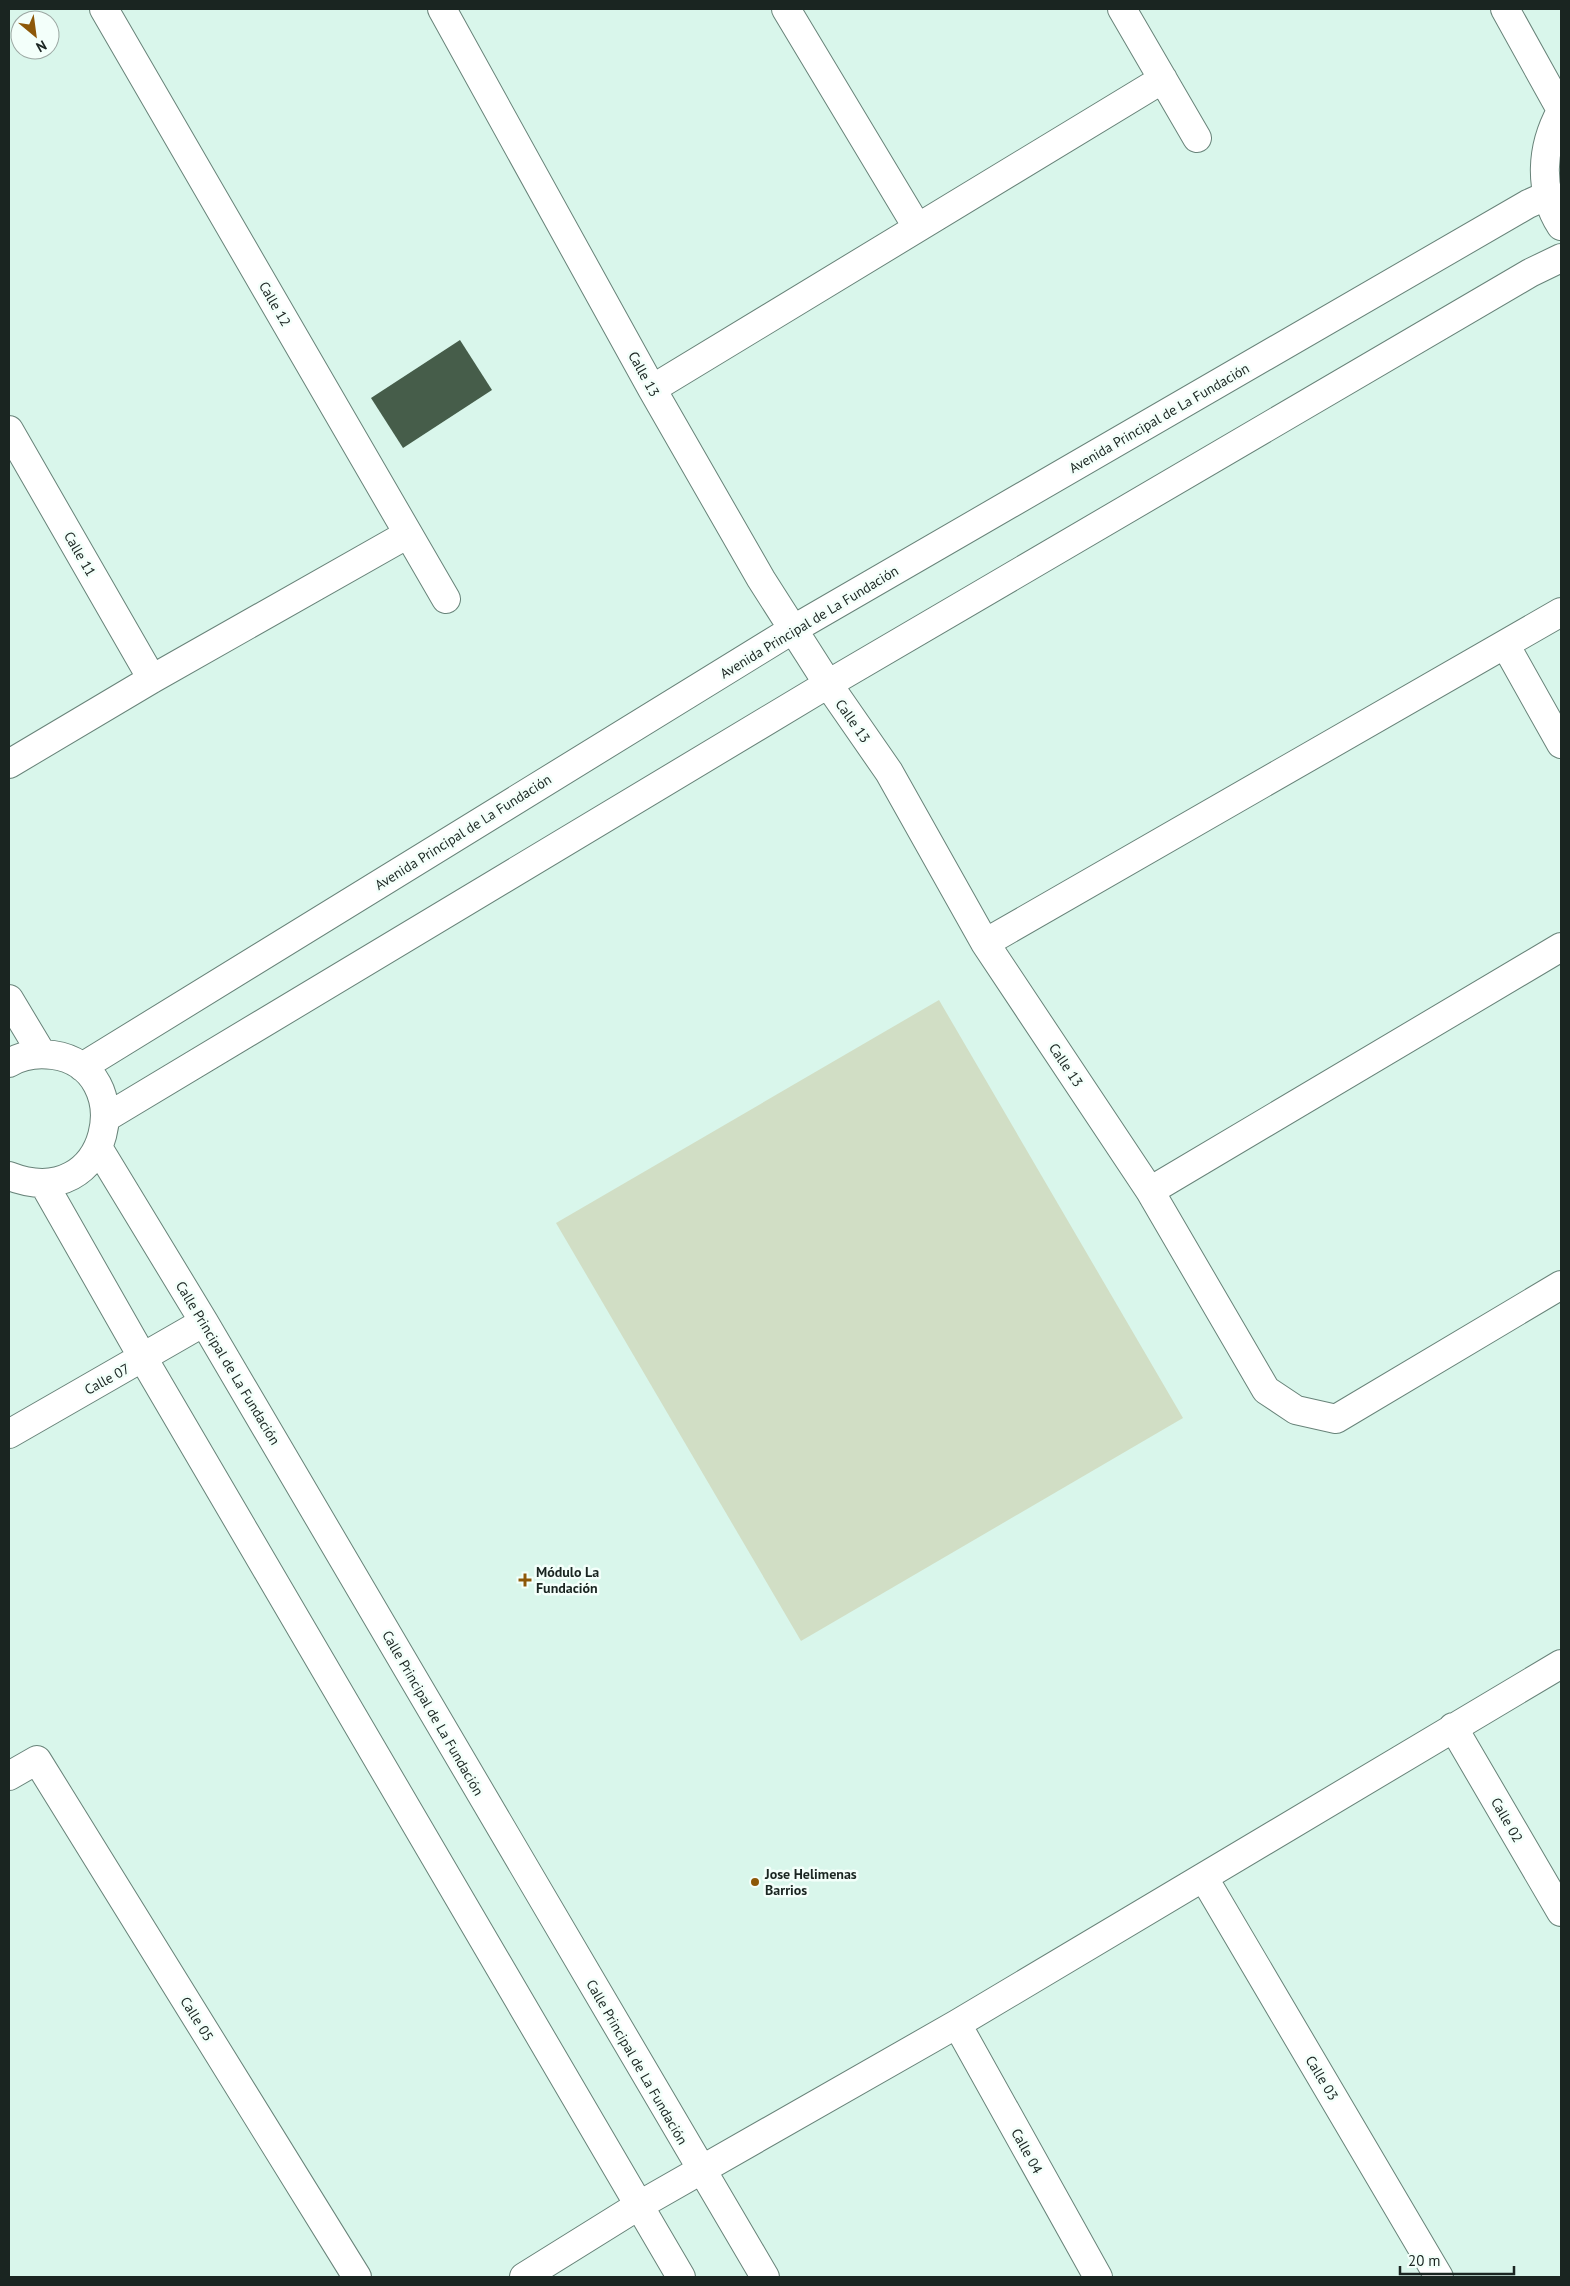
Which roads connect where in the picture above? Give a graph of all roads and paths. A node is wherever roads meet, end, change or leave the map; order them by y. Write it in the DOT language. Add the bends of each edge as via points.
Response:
graph roads {
  1 [pos="104,9"];
  2 [pos="442,9"];
  3 [pos="786,9"];
  4 [pos="1122,9"];
  5 [pos="1505,9"];
  6 [pos="1163,79"];
  7 [pos="1561,110"];
  8 [pos="1197,138"];
  9 [pos="1548,195"];
  10 [pos="1561,226"];
  11 [pos="917,227"];
  12 [pos="1561,258"];
  13 [pos="652,389"];
  14 [pos="9,430"];
  15 [pos="408,534"];
  16 [pos="446,600"];
  17 [pos="1561,612"];
  18 [pos="792,630"];
  19 [pos="1506,646"];
  20 [pos="152,678"];
  21 [pos="828,684"];
  22 [pos="1561,744"];
  23 [pos="9,764"];
  24 [pos="985,943"];
  25 [pos="1561,947"];
  26 [pos="9,999"];
  27 [pos="42,1054"];
  28 [pos="9,1063"];
  29 [pos="82,1067"];
  30 [pos="106,1117"];
  31 [pos="99,1149"];
  32 [pos="9,1176"];
  33 [pos="44,1184"];
  34 [pos="1150,1191"];
  35 [pos="1561,1285"];
  36 [pos="204,1322"];
  37 [pos="143,1358"];
  38 [pos="9,1434"];
  39 [pos="1561,1664"];
  40 [pos="1453,1727"];
  41 [pos="9,1776"];
  42 [pos="1204,1878"];
  43 [pos="1561,1912"];
  44 [pos="956,2024"];
  45 [pos="701,2170"];
  46 [pos="638,2206"];
  47 [pos="357,2277"];
  48 [pos="524,2277"];
  49 [pos="681,2277"];
  50 [pos="766,2277"];
  51 [pos="1098,2277"];
  52 [pos="1439,2277"];
  1 -- 15 [label="street, Calle 12"];
  2 -- 13 [label="street, Calle 13"];
  3 -- 11 [label="street"];
  4 -- 6 [label="street"];
  5 -- 7 [label="street"];
  6 -- 8 [label="street"];
  6 -- 11 [label="street"];
  7 -- 9 [label="street" via="1547,143 1545,177"];
  9 -- 10 [label="street"];
  9 -- 18 [label="street, Avenida Principal de La Fundación"];
  11 -- 13 [label="street"];
  12 -- 21 [label="street"];
  13 -- 18 [label="street, Calle 13"];
  14 -- 20 [label="street, Calle 11"];
  15 -- 16 [label="street, Calle 12"];
  15 -- 20 [label="street"];
  17 -- 19 [label="street"];
  18 -- 21 [label="street, Calle 13"];
  18 -- 29 [label="street, Avenida Principal de La Fundación"];
  19 -- 22 [label="street"];
  19 -- 24 [label="street"];
  20 -- 23 [label="street"];
  21 -- 24 [label="street, Calle 13" via="889,772"];
  21 -- 30 [label="street"];
  24 -- 34 [label="street, Calle 13"];
  25 -- 34 [label="street"];
  26 -- 27 [label="street"];
  27 -- 28 [label="street" via="17,1058"];
  27 -- 29 [label="street" via="61,1056"];
  29 -- 30 [label="street" via="102,1095"];
  30 -- 31 [label="street"];
  31 -- 33 [label="street" via="78,1172 66,1179"];
  31 -- 36 [label="street, Calle Principal de La Fundación"];
  32 -- 33 [label="street"];
  33 -- 37 [label="street"];
  34 -- 35 [label="street, Calle 13" via="1266,1390 1296,1410 1336,1419"];
  36 -- 37 [label="street, Calle 07"];
  36 -- 45 [label="street, Calle Principal de La Fundación"];
  37 -- 38 [label="street, Calle 07"];
  37 -- 46 [label="street"];
  39 -- 40 [label="street"];
  40 -- 42 [label="street"];
  40 -- 43 [label="street, Calle 02"];
  41 -- 47 [label="street, Calle 05" via="37,1760"];
  42 -- 44 [label="street"];
  42 -- 52 [label="street, Calle 03"];
  44 -- 45 [label="street"];
  44 -- 51 [label="street, Calle 04"];
  45 -- 46 [label="street"];
  45 -- 50 [label="street, Calle Principal de La Fundación"];
  46 -- 48 [label="street"];
  46 -- 49 [label="street"];
}
